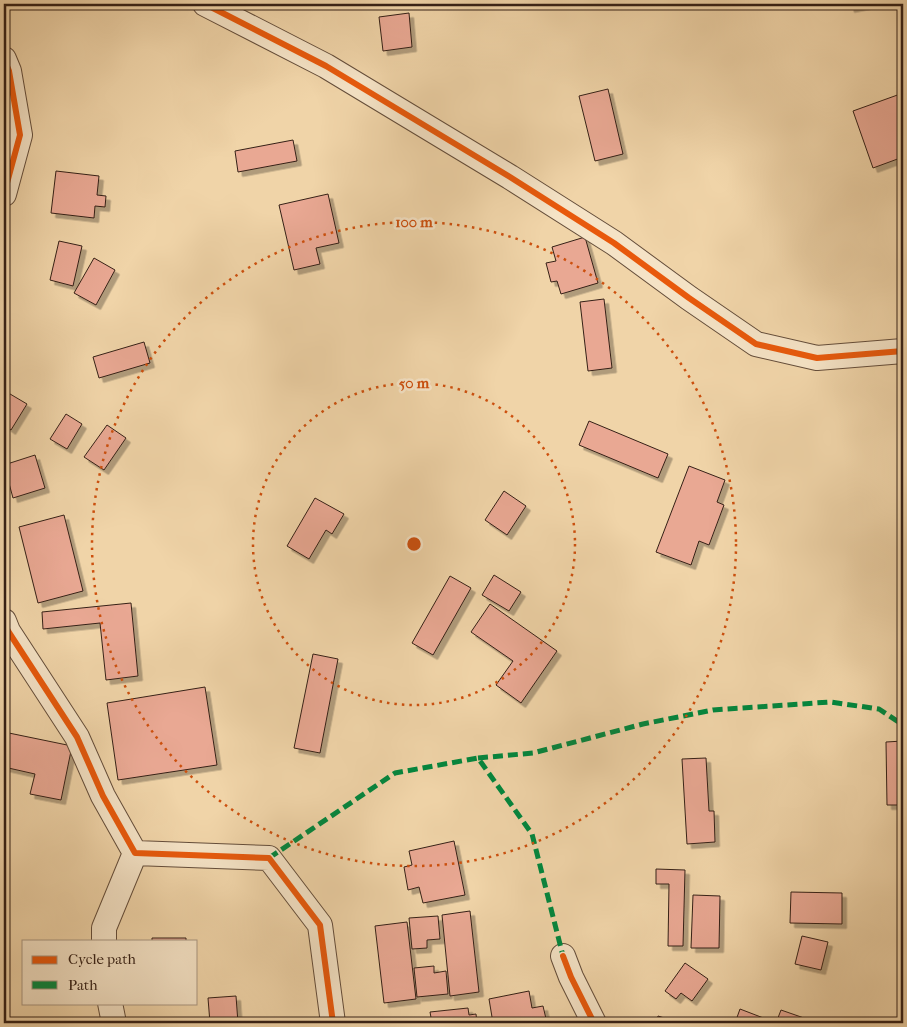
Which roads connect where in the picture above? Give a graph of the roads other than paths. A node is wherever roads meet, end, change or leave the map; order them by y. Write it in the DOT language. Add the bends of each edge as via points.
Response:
graph roads {
  1 [pos="205,4"];
  2 [pos="4,59"];
  3 [pos="4,194"];
  4 [pos="903,351"];
  5 [pos="4,621"];
  6 [pos="135,853"];
  7 [pos="104,940"];
  8 [pos="563,956"];
  9 [pos="110,1004"];
  10 [pos="114,1023"];
  11 [pos="333,1023"];
  12 [pos="594,1023"];
  1 -- 4 [label="street" via="326,66 510,177 614,243 756,344 817,358"];
  2 -- 3 [label="street" via="20,135"];
  5 -- 6 [label="street" via="77,737 103,796"];
  6 -- 7 [label="street" via="104,928"];
  6 -- 11 [label="street" via="269,858 320,925"];
  8 -- 12 [label="street"];
  9 -- 10 [label="street"];
}
